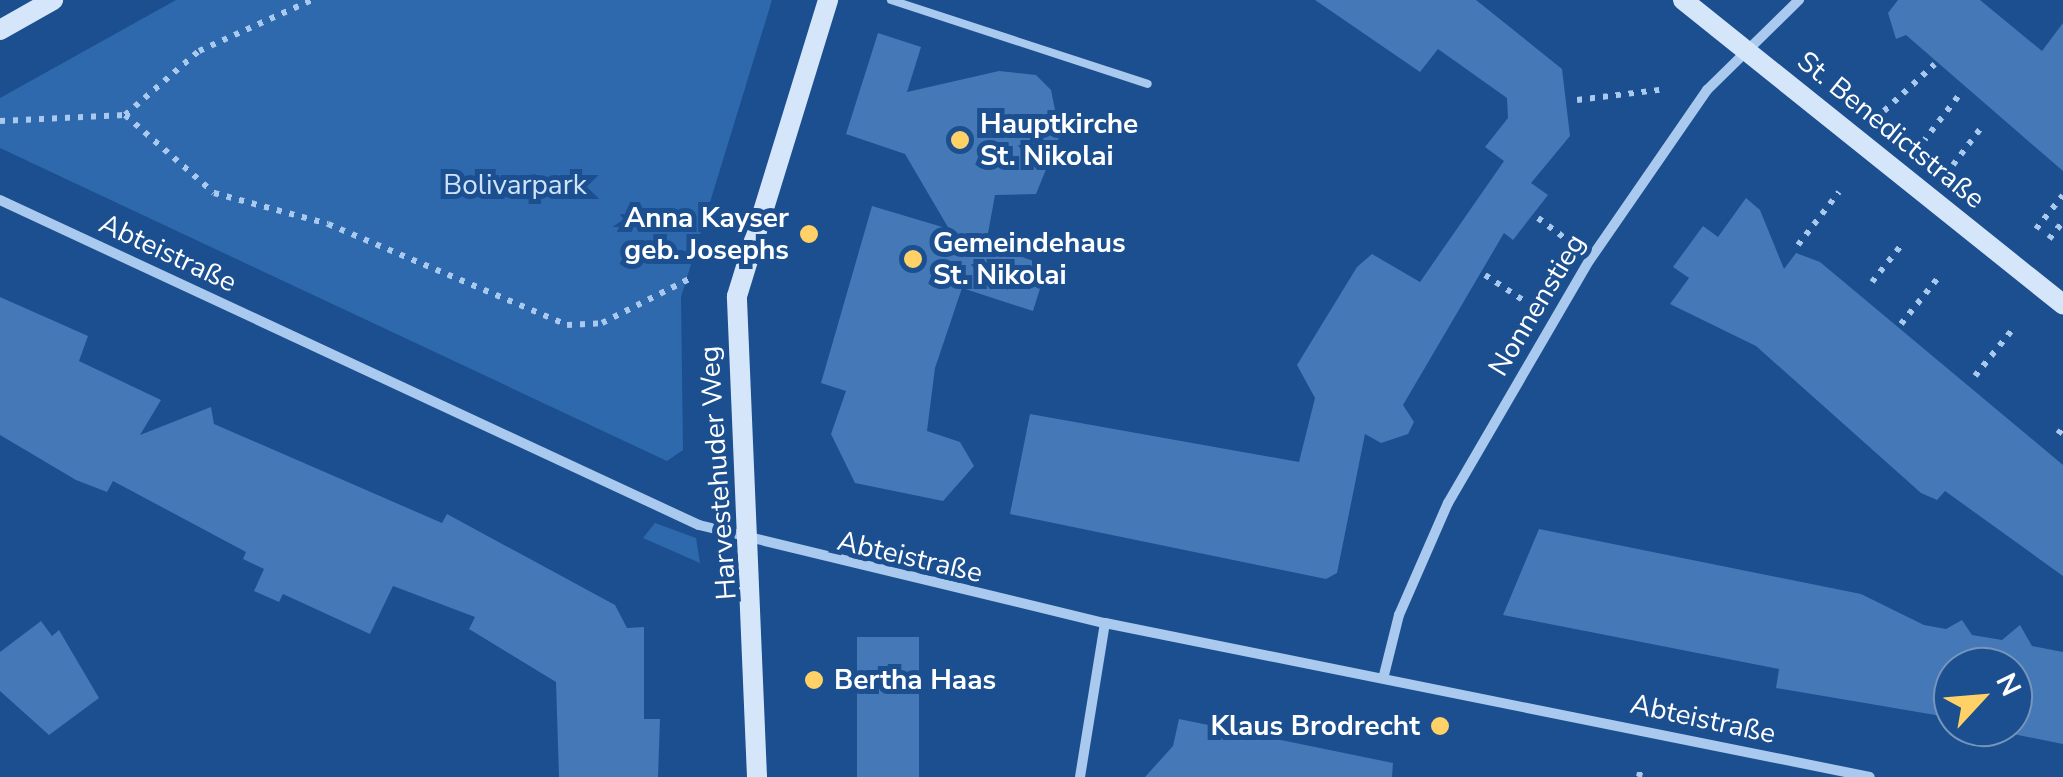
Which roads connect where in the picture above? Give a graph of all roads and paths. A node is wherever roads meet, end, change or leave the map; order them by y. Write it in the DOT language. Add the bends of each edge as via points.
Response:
graph roads {
  1 [pos="52,0"];
  2 [pos="312,0"];
  3 [pos="828,0"];
  4 [pos="891,0"];
  5 [pos="1684,0"];
  6 [pos="1799,0"];
  7 [pos="0,30"];
  8 [pos="1748,51"];
  9 [pos="1934,64"];
  10 [pos="1148,84"];
  11 [pos="1659,90"];
  12 [pos="1960,94"];
  13 [pos="1576,100"];
  14 [pos="1884,111"];
  15 [pos="125,115"];
  16 [pos="0,121"];
  17 [pos="1981,128"];
  18 [pos="1923,142"];
  19 [pos="1953,165"];
  20 [pos="1839,192"];
  21 [pos="2063,195"];
  22 [pos="0,200"];
  23 [pos="1538,218"];
  24 [pos="2063,222"];
  25 [pos="2036,230"];
  26 [pos="2049,240"];
  27 [pos="1568,241"];
  28 [pos="1903,244"];
  29 [pos="1798,245"];
  30 [pos="1941,274"];
  31 [pos="1485,275"];
  32 [pos="693,278"];
  33 [pos="1872,282"];
  34 [pos="1526,302"];
  35 [pos="2063,304"];
  36 [pos="1901,324"];
  37 [pos="2012,330"];
  38 [pos="1974,376"];
  39 [pos="750,540"];
  40 [pos="1105,623"];
  41 [pos="1384,676"];
  42 [pos="757,777"];
  43 [pos="1080,777"];
  44 [pos="1870,777"];
  1 -- 7 [label="street"];
  2 -- 15 [label="path" via="199,51"];
  3 -- 39 [label="street, Harvestehuder Weg" via="737,296 736,410"];
  4 -- 10 [label="lane"];
  5 -- 8 [label="street, St. Benedictstraße"];
  6 -- 8 [label="street, Nonnenstieg"];
  8 -- 35 [label="street, St. Benedictstraße"];
  8 -- 41 [label="street, Nonnenstieg" via="1707,90 1588,261 1488,430 1421,558"];
  9 -- 14 [label="path"];
  11 -- 13 [label="path"];
  12 -- 18 [label="path"];
  15 -- 16 [label="path"];
  15 -- 32 [label="path" via="214,193 328,224 567,325 602,323"];
  17 -- 19 [label="path"];
  20 -- 29 [label="path"];
  21 -- 25 [label="path"];
  22 -- 39 [label="street, Abteistraße" via="653,510"];
  23 -- 27 [label="path"];
  24 -- 26 [label="path"];
  28 -- 33 [label="path"];
  30 -- 36 [label="path"];
  31 -- 34 [label="path"];
  37 -- 38 [label="path"];
  39 -- 40 [label="street, Abteistraße"];
  39 -- 42 [label="street, Harvestehuder Weg"];
  40 -- 41 [label="street, Abteistraße"];
  40 -- 43 [label="street"];
  41 -- 44 [label="street, Abteistraße"];
}
